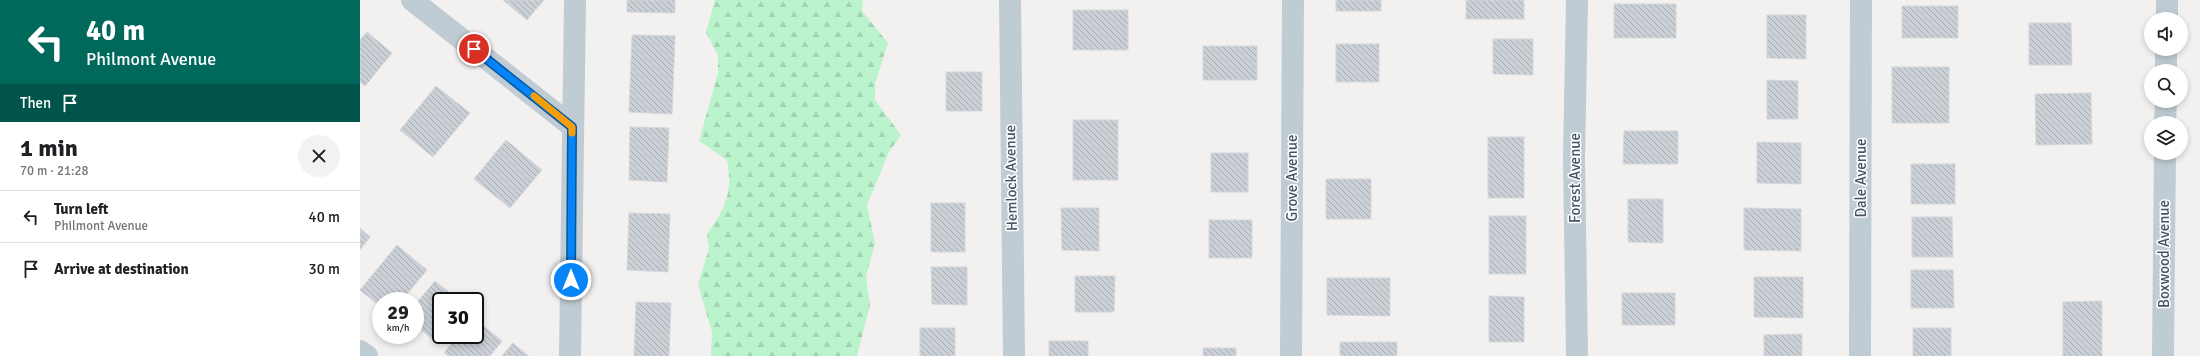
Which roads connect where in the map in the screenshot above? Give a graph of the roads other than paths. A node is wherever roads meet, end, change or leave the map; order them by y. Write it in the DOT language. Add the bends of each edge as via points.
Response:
graph roads {
  1 [pos="412,0"];
  2 [pos="575,0"];
  3 [pos="1010,0"];
  4 [pos="1293,0"];
  5 [pos="1578,0"];
  6 [pos="1861,0"];
  7 [pos="2167,0"];
  8 [pos="2167,12"];
  9 [pos="572,127"];
  10 [pos="2165,160"];
  11 [pos="360,351"];
  12 [pos="367,356"];
  13 [pos="570,356"];
  14 [pos="1014,356"];
  15 [pos="1291,356"];
  16 [pos="1577,356"];
  17 [pos="1860,356"];
  18 [pos="2164,356"];
  1 -- 9 [label="street"];
  2 -- 9 [label="street"];
  3 -- 14 [label="street, Hemlock Avenue"];
  4 -- 15 [label="street, Grove Avenue"];
  5 -- 16 [label="street, Forest Avenue" via="1574,158"];
  6 -- 17 [label="street, Dale Avenue"];
  7 -- 8 [label="street"];
  9 -- 13 [label="street"];
  10 -- 18 [label="street, Boxwood Avenue"];
  11 -- 12 [label="street"];
}
